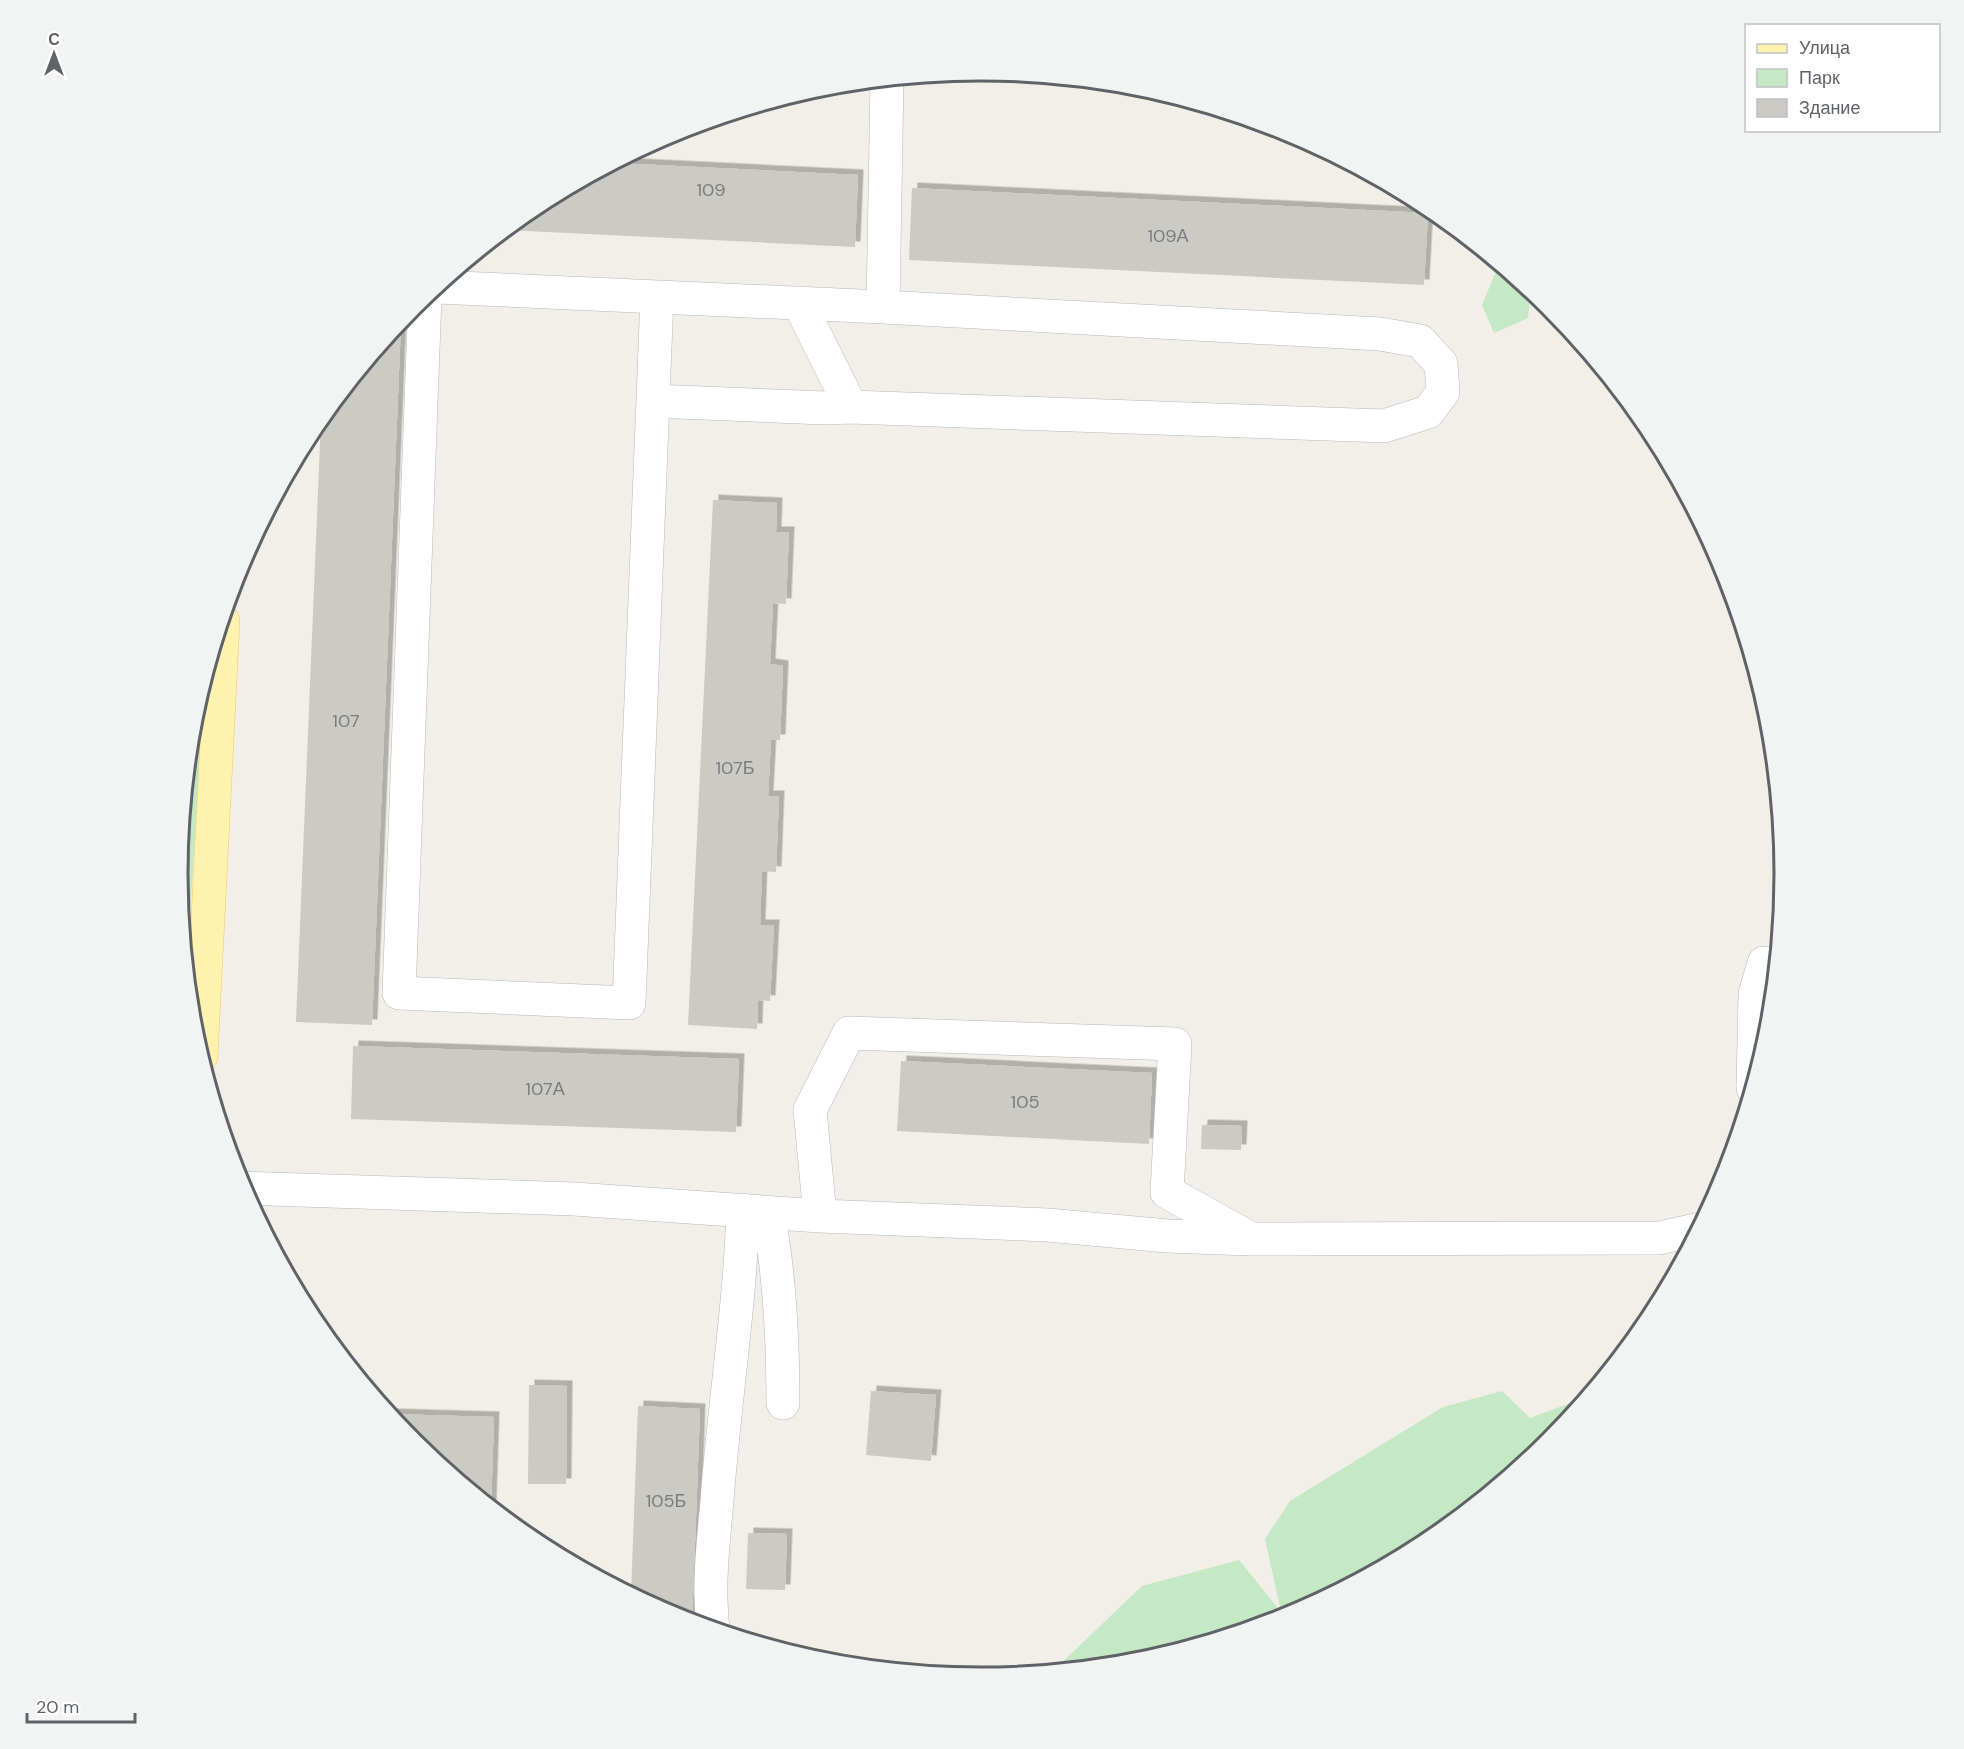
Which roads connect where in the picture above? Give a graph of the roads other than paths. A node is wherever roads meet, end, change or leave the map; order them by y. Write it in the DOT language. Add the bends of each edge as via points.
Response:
graph roads {
  1 [pos="886,87"];
  2 [pos="450,287"];
  3 [pos="657,297"];
  4 [pos="799,303"];
  5 [pos="883,307"];
  6 [pos="424,310"];
  7 [pos="653,400"];
  8 [pos="851,406"];
  9 [pos="221,651"];
  10 [pos="1764,963"];
  11 [pos="203,1022"];
  12 [pos="1754,1053"];
  13 [pos="254,1188"];
  14 [pos="756,1211"];
  15 [pos="820,1216"];
  16 [pos="1687,1237"];
  17 [pos="1250,1239"];
  18 [pos="1672,1247"];
  19 [pos="783,1403"];
  20 [pos="712,1621"];
  1 -- 5 [label="street"];
  2 -- 3 [label="street"];
  3 -- 4 [label="street"];
  3 -- 7 [label="street"];
  4 -- 5 [label="street"];
  4 -- 8 [label="street"];
  5 -- 8 [label="street" via="1380,334 1420,341 1441,364 1443,392 1428,412 1384,426"];
  6 -- 7 [label="street" via="399,993 629,1003"];
  7 -- 8 [label="street"];
  9 -- 11 [label="main road"];
  10 -- 12 [label="street" via="1755,994"];
  13 -- 14 [label="street" via="574,1198"];
  14 -- 15 [label="street"];
  14 -- 19 [label="street" via="777,1261 783,1312"];
  14 -- 20 [label="street" via="741,1280 721,1443 709,1594"];
  15 -- 17 [label="street" via="1048,1225"];
  15 -- 17 [label="street" via="810,1110 849,1033 1175,1044 1167,1192"];
  16 -- 18 [label="street"];
  17 -- 18 [label="street"];
}
